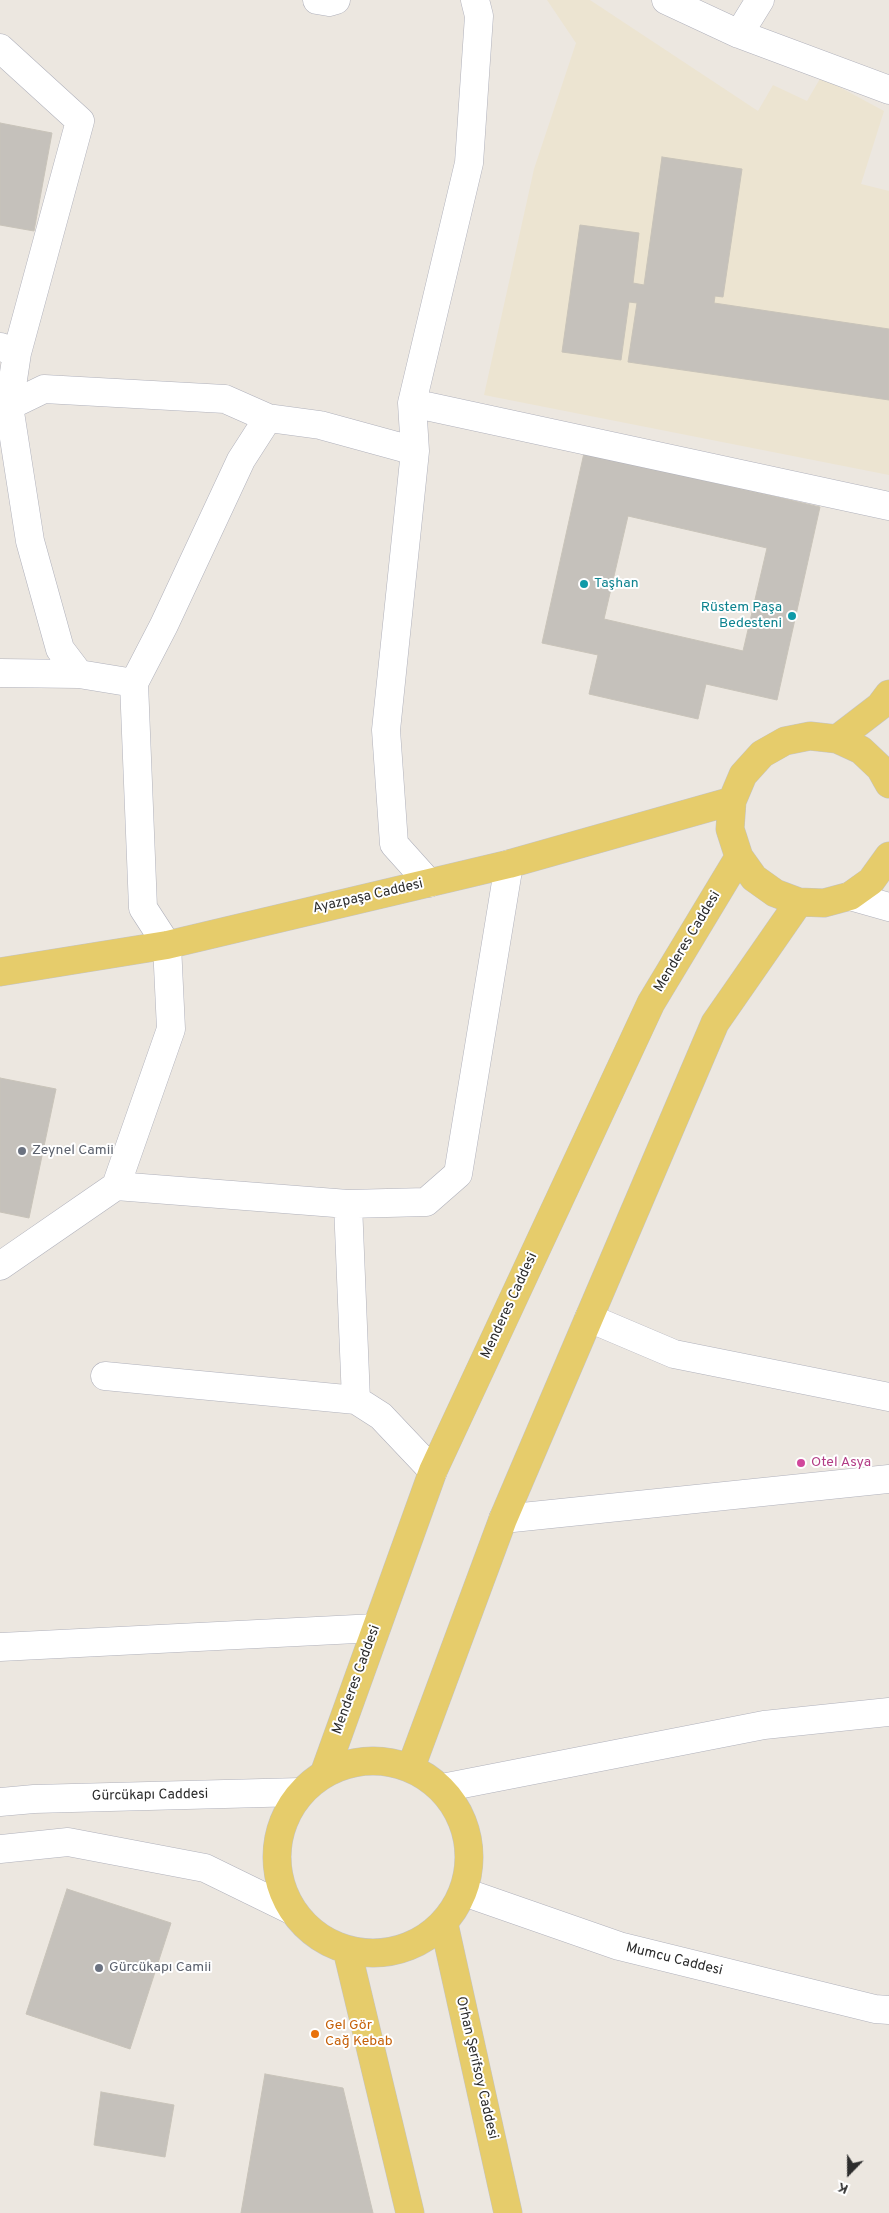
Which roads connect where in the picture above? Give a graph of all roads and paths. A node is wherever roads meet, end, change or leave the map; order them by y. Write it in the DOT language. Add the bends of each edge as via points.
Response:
graph roads {
  1 [pos="317,0"];
  2 [pos="336,0"];
  3 [pos="475,0"];
  4 [pos="666,0"];
  5 [pos="760,0"];
  6 [pos="739,34"];
  7 [pos="0,48"];
  8 [pos="889,90"];
  9 [pos="9,350"];
  10 [pos="412,403"];
  11 [pos="4,407"];
  12 [pos="268,418"];
  13 [pos="414,451"];
  14 [pos="889,506"];
  15 [pos="0,673"];
  16 [pos="79,674"];
  17 [pos="134,683"];
  18 [pos="889,694"];
  19 [pos="836,739"];
  20 [pos="889,784"];
  21 [pos="732,801"];
  22 [pos="889,856"];
  23 [pos="739,857"];
  24 [pos="509,864"];
  25 [pos="429,883"];
  26 [pos="850,896"];
  27 [pos="799,902"];
  28 [pos="889,907"];
  29 [pos="166,945"];
  30 [pos="0,972"];
  31 [pos="116,1186"];
  32 [pos="348,1204"];
  33 [pos="0,1266"];
  34 [pos="589,1318"];
  35 [pos="106,1376"];
  36 [pos="889,1397"];
  37 [pos="356,1400"];
  38 [pos="433,1471"];
  39 [pos="889,1479"];
  40 [pos="503,1519"];
  41 [pos="376,1628"];
  42 [pos="0,1647"];
  43 [pos="889,1712"];
  44 [pos="411,1767"];
  45 [pos="324,1774"];
  46 [pos="442,1788"];
  47 [pos="301,1792"];
  48 [pos="0,1802"];
  49 [pos="0,1849"];
  50 [pos="464,1892"];
  51 [pos="293,1911"];
  52 [pos="444,1924"];
  53 [pos="347,1950"];
  54 [pos="889,2010"];
  55 [pos="410,2213"];
  56 [pos="508,2213"];
  1 -- 2 [label="street"];
  3 -- 10 [label="street" via="479,16 469,163"];
  4 -- 6 [label="street"];
  5 -- 6 [label="street"];
  6 -- 8 [label="street"];
  7 -- 9 [label="street" via="80,121"];
  9 -- 11 [label="street"];
  10 -- 13 [label="street"];
  10 -- 14 [label="street"];
  11 -- 12 [label="street" via="44,390 224,400"];
  11 -- 16 [label="street" via="30,541 60,649"];
  12 -- 13 [label="street" via="320,425"];
  12 -- 17 [label="street" via="241,460"];
  13 -- 25 [label="street" via="386,730 394,844"];
  15 -- 16 [label="street"];
  16 -- 17 [label="street"];
  17 -- 29 [label="street" via="143,908"];
  18 -- 19 [label="main road" via="880,706"];
  19 -- 20 [label="main road" via="861,750 880,768"];
  19 -- 21 [label="main road" via="810,736 785,741 762,754 743,775"];
  21 -- 23 [label="main road" via="730,829"];
  21 -- 24 [label="main road, Ayazpaşa Caddesi"];
  22 -- 26 [label="main road" via="871,881"];
  23 -- 27 [label="main road" via="754,878 775,893"];
  23 -- 38 [label="main road, Menderes Caddesi" via="651,1003"];
  24 -- 25 [label="main road, Ayazpaşa Caddesi"];
  24 -- 32 [label="street" via="458,1174 426,1202"];
  25 -- 29 [label="main road, Ayazpaşa Caddesi"];
  26 -- 27 [label="main road" via="824,903"];
  26 -- 28 [label="street"];
  27 -- 34 [label="main road" via="715,1023"];
  29 -- 30 [label="main road, Ayazpaşa Caddesi"];
  29 -- 31 [label="street" via="171,1029"];
  31 -- 32 [label="street"];
  31 -- 33 [label="street"];
  32 -- 37 [label="street"];
  34 -- 36 [label="street" via="674,1354"];
  34 -- 40 [label="main road"];
  35 -- 37 [label="street"];
  37 -- 38 [label="street" via="381,1416"];
  38 -- 41 [label="main road, Menderes Caddesi"];
  39 -- 40 [label="street"];
  40 -- 44 [label="main road"];
  41 -- 42 [label="street"];
  41 -- 45 [label="main road, Menderes Caddesi"];
  43 -- 46 [label="street" via="764,1725"];
  44 -- 45 [label="main road" via="382,1760 352,1762"];
  44 -- 46 [label="main road"];
  45 -- 47 [label="main road"];
  46 -- 50 [label="main road" via="463,1819 471,1855"];
  47 -- 48 [label="street, Gürcükapı Caddesi"];
  47 -- 51 [label="main road" via="284,1820 277,1850 280,1882"];
  49 -- 51 [label="street" via="68,1842 205,1868"];
  50 -- 52 [label="main road"];
  50 -- 54 [label="street, Mumcu Caddesi" via="619,1946"];
  51 -- 53 [label="main road" via="317,1936"];
  52 -- 53 [label="main road" via="413,1945 381,1953"];
  52 -- 56 [label="main road, Orhan Şerifsoy Caddesi"];
  53 -- 55 [label="main road"];
}
